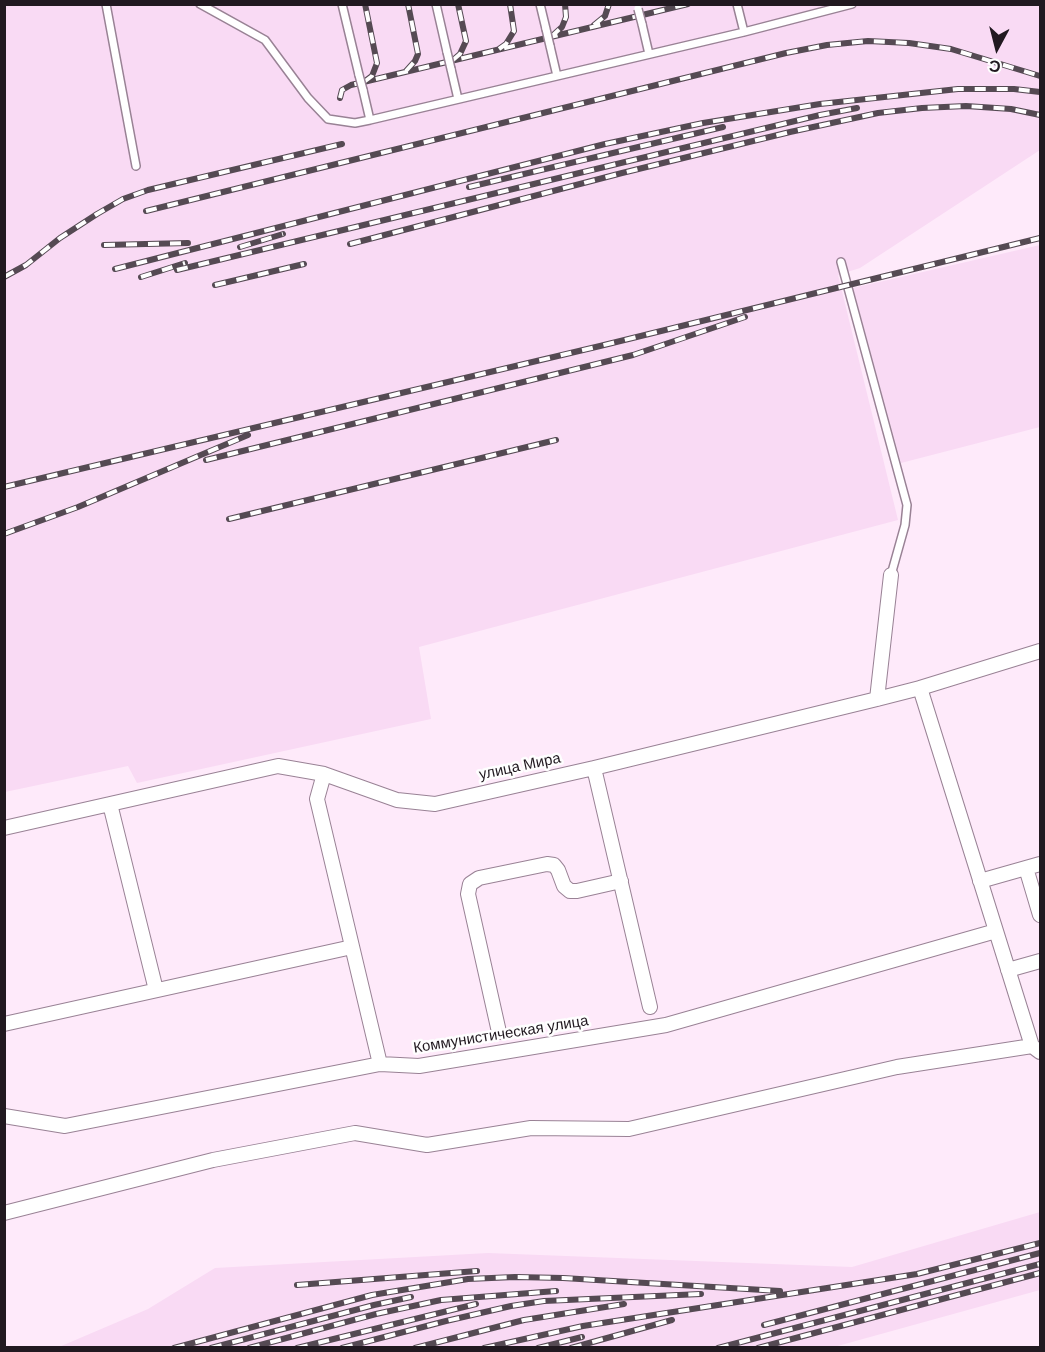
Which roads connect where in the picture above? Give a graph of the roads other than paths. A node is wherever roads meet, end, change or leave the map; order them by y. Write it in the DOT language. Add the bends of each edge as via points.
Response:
graph roads {
  1 [pos="106,4"];
  2 [pos="200,4"];
  3 [pos="342,4"];
  4 [pos="436,4"];
  5 [pos="540,4"];
  6 [pos="737,4"];
  7 [pos="852,4"];
  8 [pos="637,7"];
  9 [pos="744,32"];
  10 [pos="649,54"];
  11 [pos="557,76"];
  12 [pos="458,99"];
  13 [pos="370,120"];
  14 [pos="136,166"];
  15 [pos="841,262"];
  16 [pos="891,575"];
  17 [pos="1041,651"];
  18 [pos="920,688"];
  19 [pos="877,699"];
  20 [pos="594,768"];
  21 [pos="324,774"];
  22 [pos="110,804"];
  23 [pos="4,828"];
  24 [pos="1041,864"];
  25 [pos="1026,868"];
  26 [pos="980,880"];
  27 [pos="621,881"];
  28 [pos="1041,915"];
  29 [pos="996,932"];
  30 [pos="352,947"];
  31 [pos="1041,961"];
  32 [pos="1008,970"];
  33 [pos="156,990"];
  34 [pos="650,1007"];
  35 [pos="4,1024"];
  36 [pos="499,1032"];
  37 [pos="1036,1049"];
  38 [pos="380,1064"];
  39 [pos="4,1116"];
  40 [pos="4,1213"];
  1 -- 14 [label="lane"];
  2 -- 13 [label="lane" via="265,40 328,119 355,123"];
  3 -- 13 [label="lane, bridge"];
  4 -- 12 [label="lane, bridge"];
  5 -- 11 [label="lane, bridge"];
  6 -- 9 [label="lane"];
  7 -- 9 [label="lane"];
  8 -- 10 [label="lane, bridge"];
  9 -- 10 [label="lane"];
  10 -- 11 [label="lane"];
  11 -- 12 [label="lane"];
  12 -- 13 [label="lane"];
  15 -- 16 [label="lane" via="907,505"];
  16 -- 19 [label="street"];
  17 -- 18 [label="street, улица Мира"];
  18 -- 19 [label="street, улица Мира"];
  18 -- 26 [label="street"];
  19 -- 20 [label="street, улица Мира"];
  20 -- 21 [label="street, улица Мира" via="435,804 397,800"];
  20 -- 27 [label="street"];
  21 -- 22 [label="street, улица Мира" via="278,766"];
  21 -- 30 [label="street" via="317,799"];
  22 -- 23 [label="street, улица Мира"];
  22 -- 33 [label="street"];
  24 -- 25 [label="street"];
  25 -- 26 [label="street"];
  25 -- 28 [label="street"];
  26 -- 29 [label="street"];
  27 -- 34 [label="street"];
  27 -- 36 [label="street" via="570,891 554,865 548,864 479,878 470,884 468,894"];
  29 -- 32 [label="street"];
  29 -- 38 [label="street, Коммунистическая улица" via="666,1025 419,1066"];
  30 -- 33 [label="street"];
  30 -- 38 [label="street"];
  31 -- 32 [label="street"];
  32 -- 37 [label="street"];
  33 -- 35 [label="street"];
  37 -- 40 [label="street" via="897,1067 629,1129 531,1128 427,1145 356,1133 213,1160"];
  38 -- 39 [label="street, Коммунистическая улица" via="65,1126"];
}
